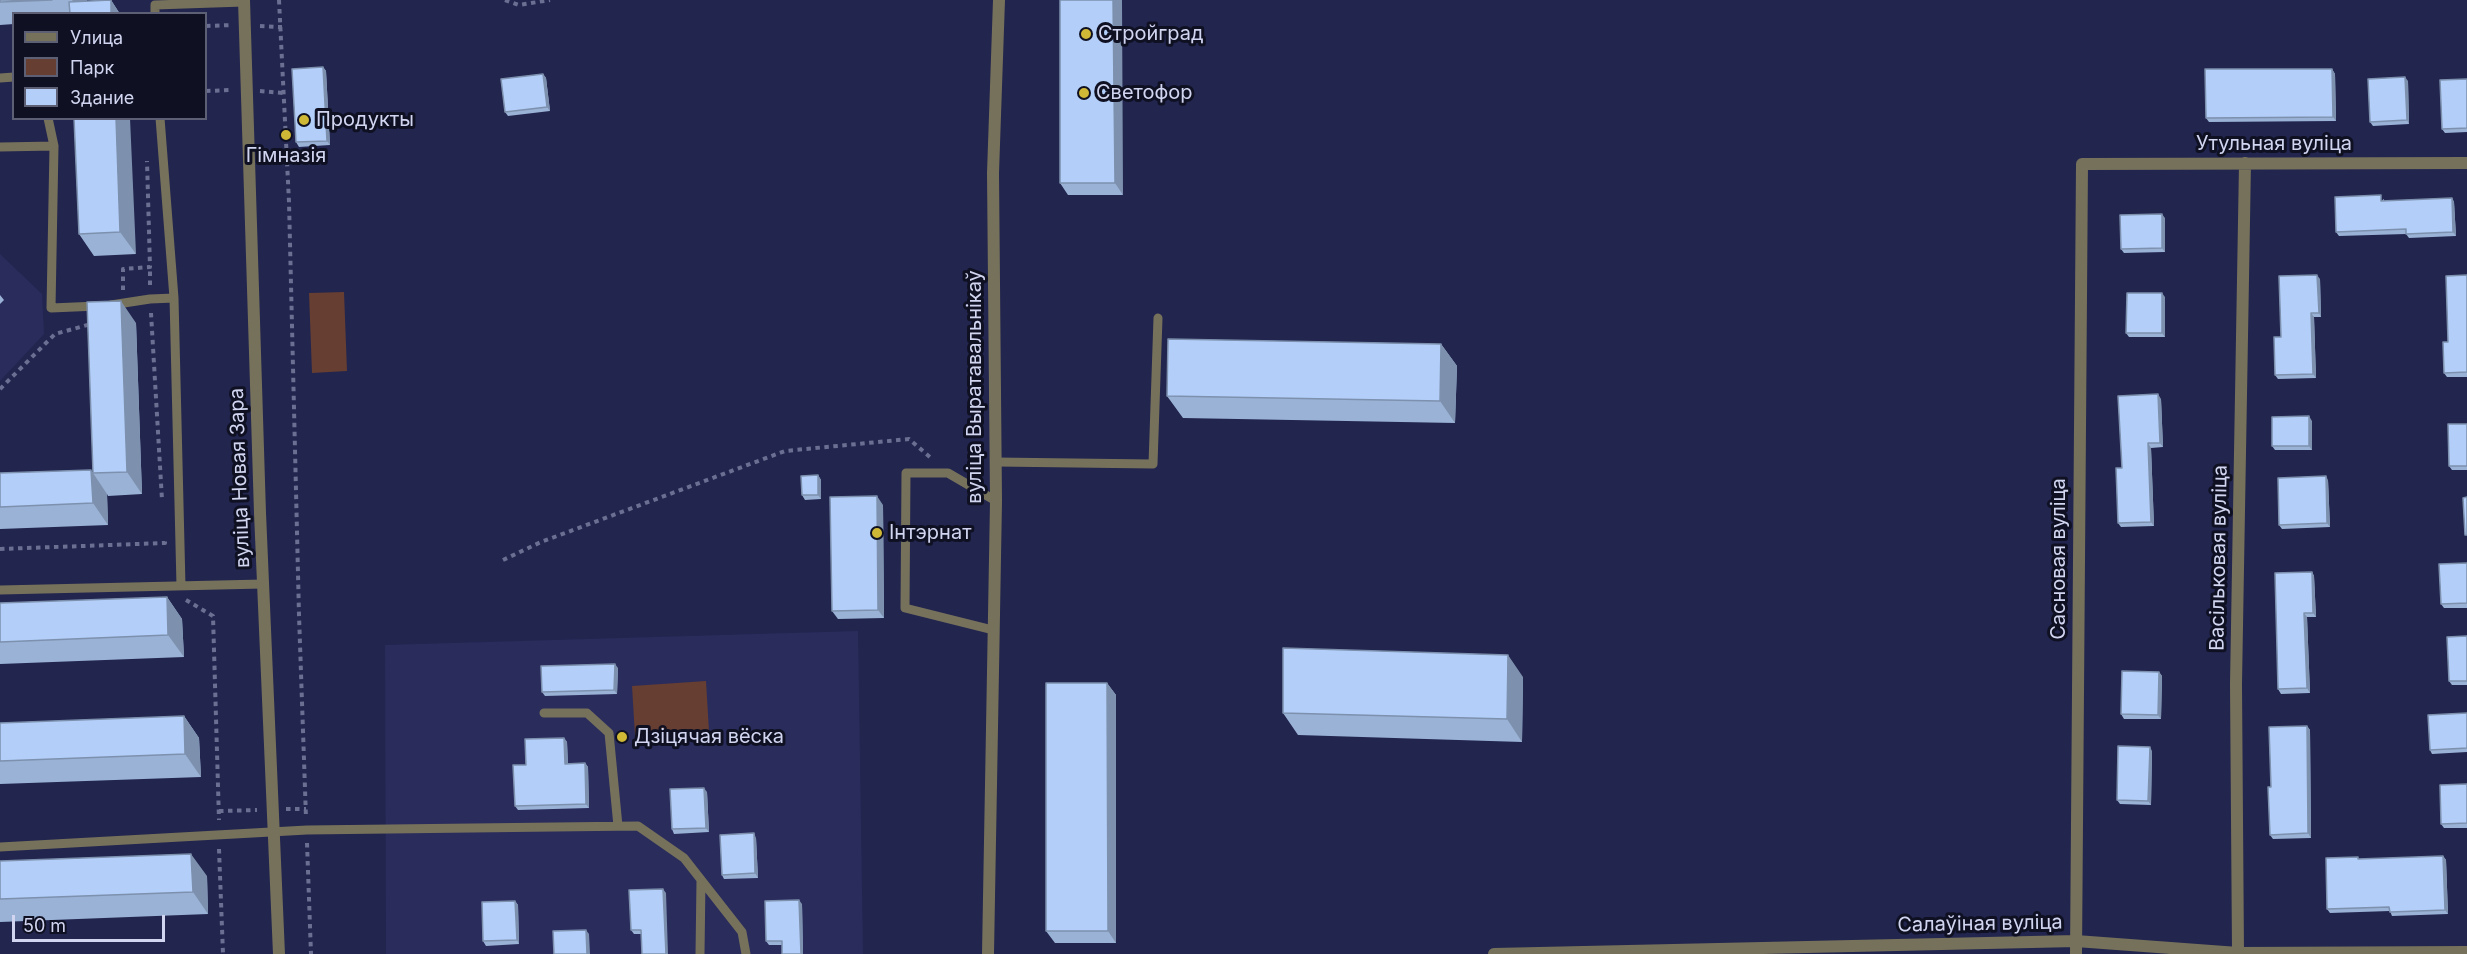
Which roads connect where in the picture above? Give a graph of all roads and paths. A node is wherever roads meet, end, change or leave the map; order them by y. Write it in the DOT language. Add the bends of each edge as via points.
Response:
graph roads {
  1 [pos="279,0"];
  2 [pos="505,0"];
  3 [pos="550,0"];
  4 [pos="999,0"];
  5 [pos="244,1"];
  6 [pos="155,6"];
  7 [pos="48,120"];
  8 [pos="160,120"];
  9 [pos="54,146"];
  10 [pos="0,147"];
  11 [pos="147,153"];
  12 [pos="2246,163"];
  13 [pos="2467,163"];
  14 [pos="2082,164"];
  15 [pos="150,267"];
  16 [pos="174,298"];
  17 [pos="150,299"];
  18 [pos="123,305"];
  19 [pos="1158,318"];
  20 [pos="100,322"];
  21 [pos="0,389"];
  22 [pos="996,462"];
  23 [pos="948,473"];
  24 [pos="996,501"];
  25 [pos="163,508"];
  26 [pos="164,531"];
  27 [pos="165,543"];
  28 [pos="0,549"];
  29 [pos="165,554"];
  30 [pos="503,560"];
  31 [pos="263,584"];
  32 [pos="181,586"];
  33 [pos="164,587"];
  34 [pos="0,590"];
  35 [pos="993,630"];
  36 [pos="544,713"];
  37 [pos="618,826"];
  38 [pos="306,830"];
  39 [pos="273,832"];
  40 [pos="219,834"];
  41 [pos="0,847"];
  42 [pos="701,880"];
  43 [pos="2076,948"];
  44 [pos="2467,952"];
  45 [pos="2238,953"];
  46 [pos="223,954"];
  47 [pos="279,954"];
  48 [pos="311,954"];
  49 [pos="700,954"];
  50 [pos="746,954"];
  51 [pos="988,954"];
  52 [pos="1494,954"];
  1 -- 38 [label="path" via="289,202"];
  2 -- 3 [label="path" via="519,5"];
  4 -- 22 [label="street, вуліца Выратавальнікаў" via="993,173"];
  5 -- 6 [label="lane"];
  5 -- 31 [label="street, вуліца Новая Зара"];
  7 -- 9 [label="lane"];
  8 -- 16 [label="lane"];
  9 -- 10 [label="lane"];
  9 -- 18 [label="lane" via="51,308"];
  11 -- 15 [label="path"];
  12 -- 13 [label="street, Утульная вуліца"];
  12 -- 14 [label="street, Утульная вуліца"];
  12 -- 45 [label="street, Васільковая вуліца" via="2236,684"];
  14 -- 43 [label="street, Сасновая вуліца"];
  15 -- 17 [label="path"];
  15 -- 18 [label="path" via="123,268"];
  16 -- 17 [label="lane"];
  16 -- 32 [label="lane"];
  17 -- 18 [label="lane"];
  17 -- 25 [label="path"];
  19 -- 22 [label="lane" via="1153,464"];
  20 -- 21 [label="path" via="55,334"];
  22 -- 24 [label="street, вуліца Выратавальнікаў"];
  23 -- 24 [label="lane"];
  23 -- 30 [label="path" via="909,440 784,451 541,542"];
  23 -- 35 [label="lane" via="906,474 904,608"];
  24 -- 35 [label="street, вуліца Выратавальнікаў"];
  26 -- 27 [label="path"];
  27 -- 28 [label="path"];
  27 -- 29 [label="path"];
  31 -- 32 [label="lane"];
  31 -- 39 [label="street, вуліца Новая Зара"];
  32 -- 33 [label="lane"];
  33 -- 34 [label="lane"];
  33 -- 40 [label="path" via="213,616"];
  35 -- 51 [label="street, вуліца Выратавальнікаў"];
  36 -- 37 [label="lane" via="587,713 609,733"];
  37 -- 38 [label="lane"];
  37 -- 42 [label="lane" via="638,826 684,858"];
  38 -- 39 [label="lane"];
  38 -- 48 [label="path"];
  39 -- 40 [label="lane"];
  39 -- 47 [label="street, вуліца Новая Зара"];
  40 -- 41 [label="lane"];
  40 -- 46 [label="path"];
  42 -- 49 [label="lane"];
  42 -- 50 [label="lane" via="742,932"];
  43 -- 45 [label="street, Салаўіная вуліца"];
  43 -- 52 [label="street, Салаўіная вуліца"];
  44 -- 45 [label="street, Салаўіная вуліца"];
}
